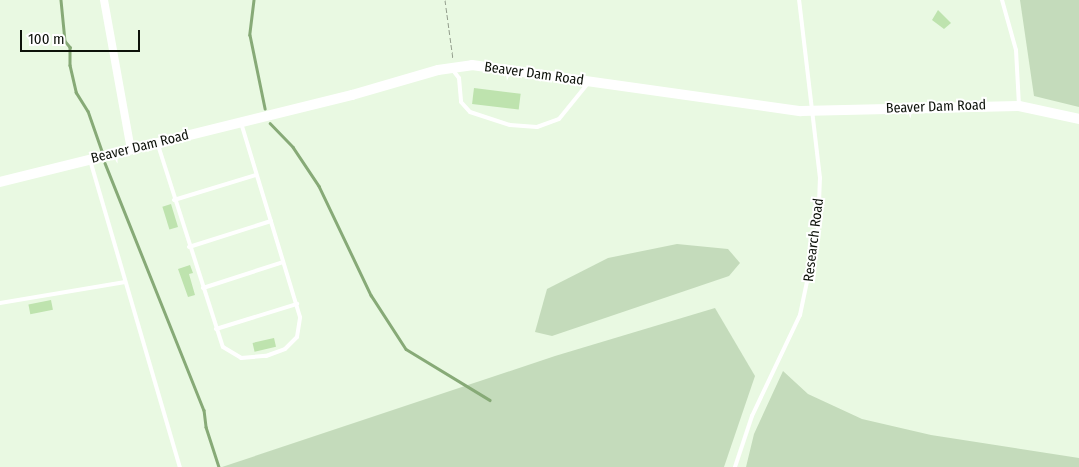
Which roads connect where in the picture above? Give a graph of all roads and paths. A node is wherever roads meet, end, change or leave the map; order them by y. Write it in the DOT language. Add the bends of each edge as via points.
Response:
graph roads {
  1 [pos="104,0"];
  2 [pos="445,0"];
  3 [pos="799,0"];
  4 [pos="1002,0"];
  5 [pos="452,67"];
  6 [pos="589,82"];
  7 [pos="1019,106"];
  8 [pos="813,111"];
  9 [pos="1079,119"];
  10 [pos="240,121"];
  11 [pos="157,143"];
  12 [pos="131,150"];
  13 [pos="90,160"];
  14 [pos="256,175"];
  15 [pos="0,182"];
  16 [pos="174,200"];
  17 [pos="271,221"];
  18 [pos="189,247"];
  19 [pos="284,262"];
  20 [pos="125,282"];
  21 [pos="203,288"];
  22 [pos="0,303"];
  23 [pos="297,304"];
  24 [pos="216,329"];
  25 [pos="180,467"];
  26 [pos="736,467"];
  1 -- 12 [label="street"];
  2 -- 5 [label="path"];
  3 -- 8 [label="lane, Research Road"];
  4 -- 7 [label="lane" via="1016,50"];
  5 -- 6 [label="street, Beaver Dam Road" via="492,67"];
  5 -- 6 [label="lane" via="458,78 461,102 470,112 510,126 537,127 559,119"];
  5 -- 10 [label="street, Beaver Dam Road"];
  6 -- 8 [label="street, Beaver Dam Road"];
  7 -- 8 [label="street, Beaver Dam Road"];
  7 -- 9 [label="street, Beaver Dam Road"];
  8 -- 26 [label="lane, Research Road" via="820,205 809,284 795,329 752,416"];
  10 -- 11 [label="street, Beaver Dam Road"];
  10 -- 14 [label="lane"];
  11 -- 12 [label="street, Beaver Dam Road"];
  11 -- 16 [label="lane"];
  12 -- 13 [label="street, Beaver Dam Road"];
  13 -- 15 [label="street, Beaver Dam Road"];
  13 -- 20 [label="lane"];
  14 -- 16 [label="lane"];
  14 -- 17 [label="lane"];
  16 -- 18 [label="lane"];
  17 -- 18 [label="lane"];
  17 -- 19 [label="lane"];
  18 -- 21 [label="lane"];
  19 -- 21 [label="lane"];
  19 -- 23 [label="lane"];
  20 -- 22 [label="lane"];
  20 -- 25 [label="lane"];
  21 -- 24 [label="lane"];
  23 -- 24 [label="lane"];
  23 -- 24 [label="lane" via="300,326 297,337 285,348 266,356 250,359 230,354 223,347"];
}
